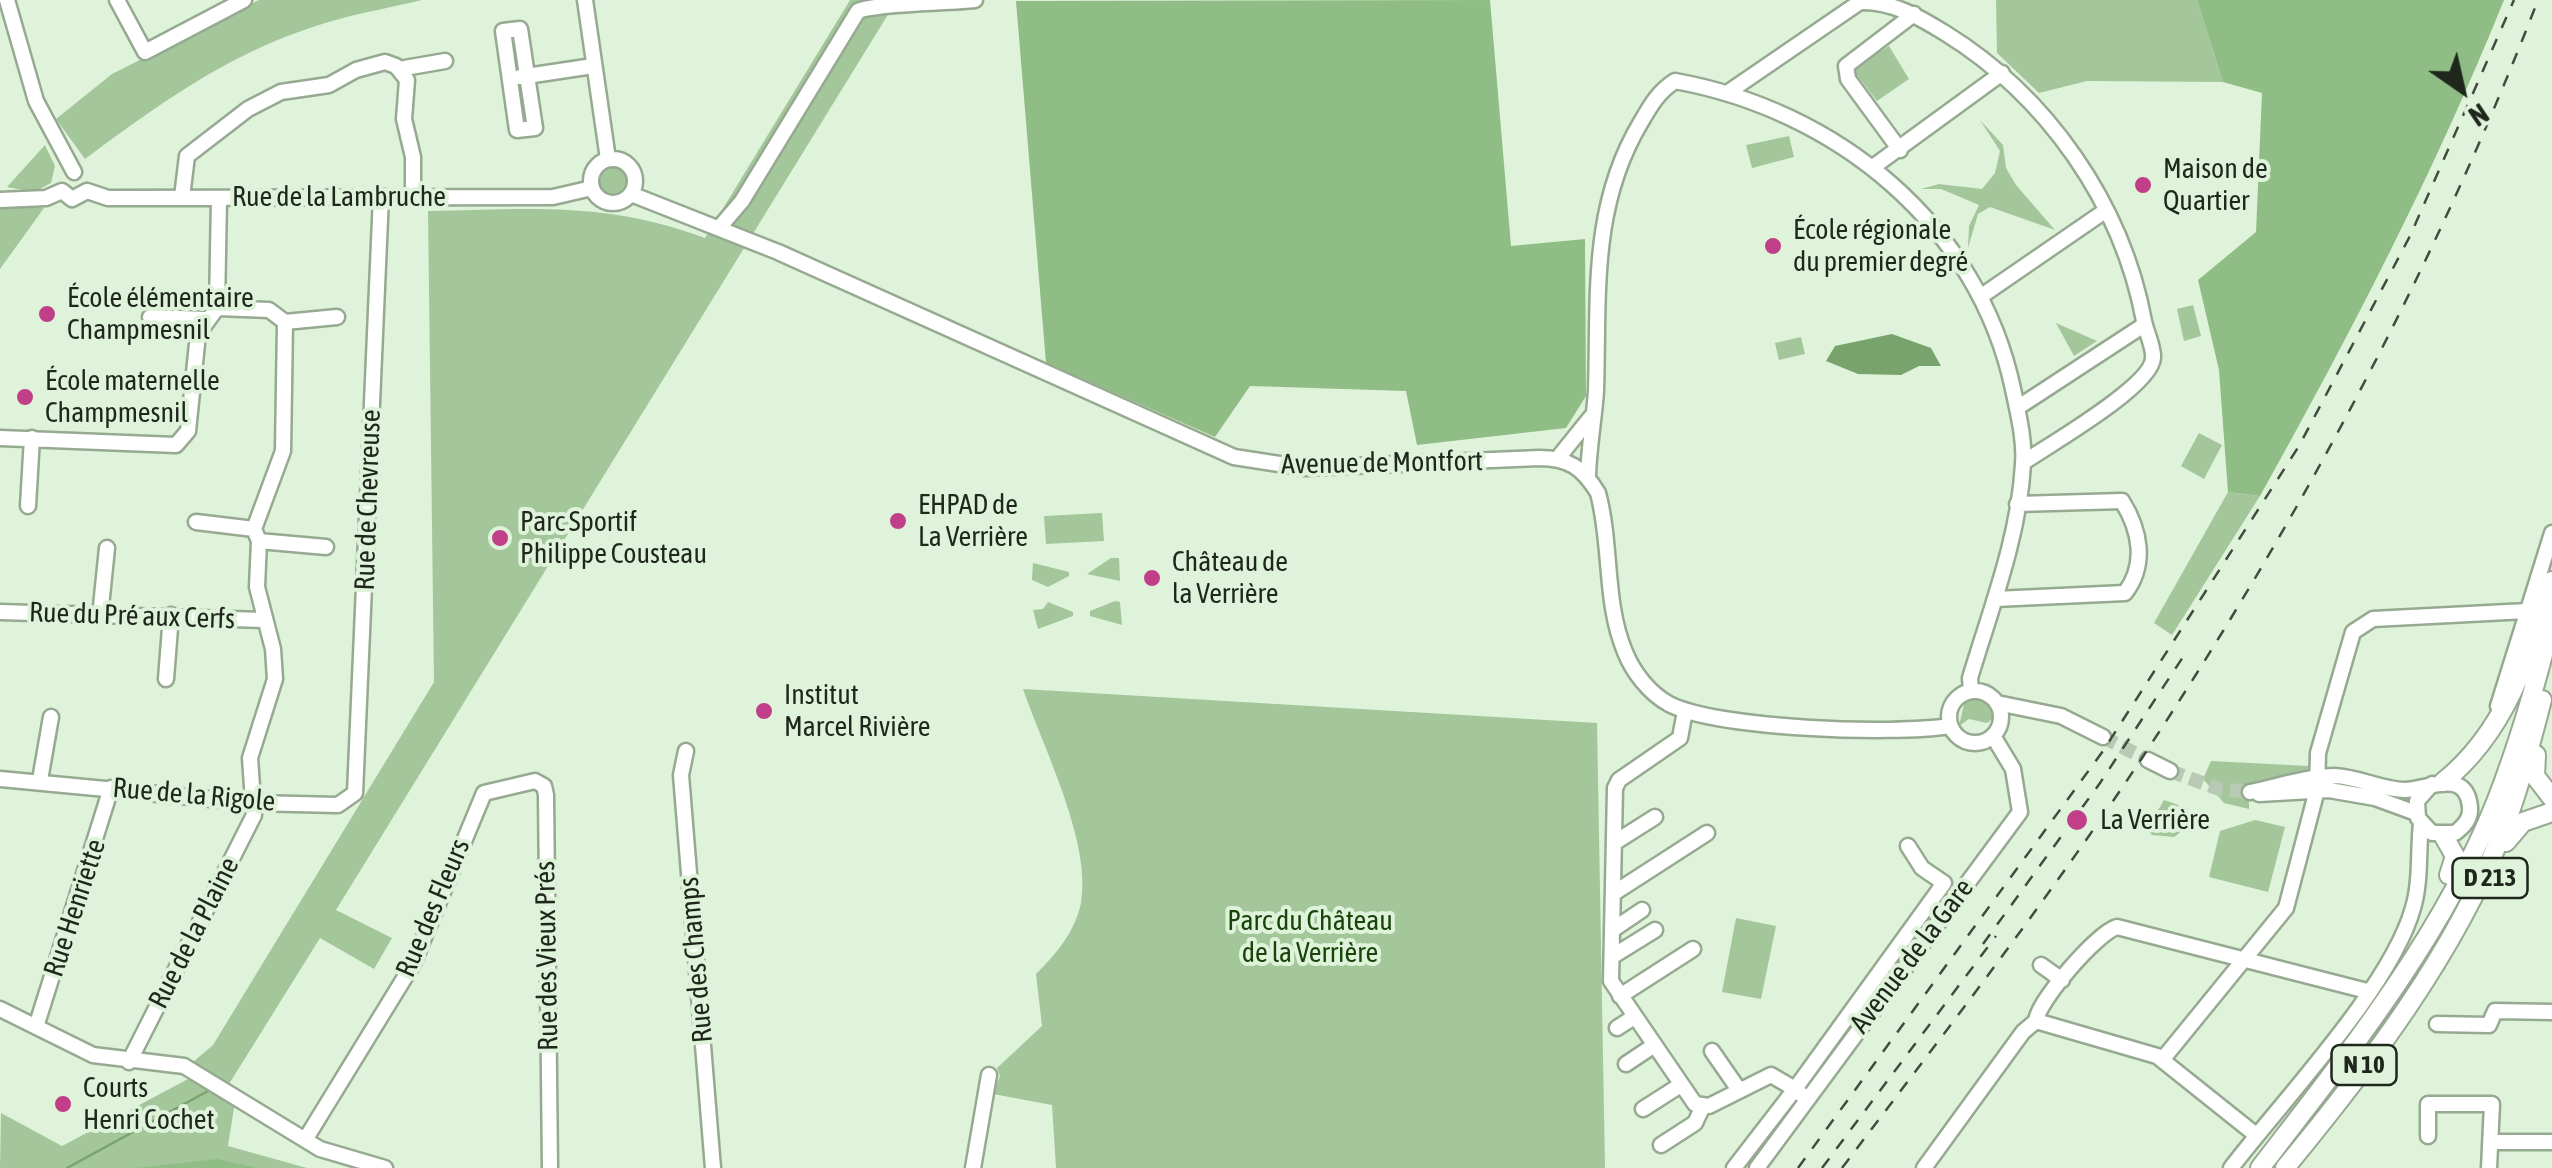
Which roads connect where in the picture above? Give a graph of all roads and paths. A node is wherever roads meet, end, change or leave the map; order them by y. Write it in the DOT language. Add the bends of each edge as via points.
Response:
graph roads {
  1 [pos="7,0"];
  2 [pos="117,0"];
  3 [pos="244,0"];
  4 [pos="586,0"];
  5 [pos="975,0"];
  6 [pos="1914,14"];
  7 [pos="445,61"];
  8 [pos="593,66"];
  9 [pos="399,69"];
  10 [pos="2002,74"];
  11 [pos="528,75"];
  12 [pos="508,78"];
  13 [pos="1730,91"];
  14 [pos="1900,150"];
  15 [pos="608,159"];
  16 [pos="1873,167"];
  17 [pos="74,172"];
  18 [pos="592,188"];
  19 [pos="62,191"];
  20 [pos="86,191"];
  21 [pos="631,194"];
  22 [pos="381,196"];
  23 [pos="413,196"];
  24 [pos="182,197"];
  25 [pos="219,198"];
  26 [pos="0,200"];
  27 [pos="2105,212"];
  28 [pos="719,228"];
  29 [pos="1980,298"];
  30 [pos="212,313"];
  31 [pos="150,316"];
  32 [pos="337,317"];
  33 [pos="285,322"];
  34 [pos="2144,325"];
  35 [pos="2016,408"];
  36 [pos="1591,417"];
  37 [pos="0,438"];
  38 [pos="32,438"];
  39 [pos="1558,458"];
  40 [pos="2024,462"];
  41 [pos="1588,475"];
  42 [pos="2017,504"];
  43 [pos="28,506"];
  44 [pos="196,522"];
  45 [pos="2552,533"];
  46 [pos="256,535"];
  47 [pos="326,547"];
  48 [pos="107,548"];
  49 [pos="2552,580"];
  50 [pos="1995,600"];
  51 [pos="2526,611"];
  52 [pos="0,612"];
  53 [pos="2499,613"];
  54 [pos="171,614"];
  55 [pos="100,616"];
  56 [pos="264,620"];
  57 [pos="2552,620"];
  58 [pos="2519,636"];
  59 [pos="2546,667"];
  60 [pos="166,678"];
  61 [pos="1972,691"];
  62 [pos="1997,703"];
  63 [pos="1685,711"];
  64 [pos="51,717"];
  65 [pos="2001,721"];
  66 [pos="2496,722"];
  67 [pos="1950,726"];
  68 [pos="1994,736"];
  69 [pos="2532,738"];
  70 [pos="686,752"];
  71 [pos="2148,760"];
  72 [pos="2170,771"];
  73 [pos="0,779"];
  74 [pos="40,780"];
  75 [pos="2438,783"];
  76 [pos="2316,786"];
  77 [pos="111,788"];
  78 [pos="504,788"];
  79 [pos="2406,790"];
  80 [pos="2252,792"];
  81 [pos="2552,798"];
  82 [pos="348,802"];
  83 [pos="253,803"];
  84 [pos="2552,812"];
  85 [pos="1655,817"];
  86 [pos="2418,818"];
  87 [pos="1707,833"];
  88 [pos="2441,835"];
  89 [pos="1614,843"];
  90 [pos="1908,846"];
  91 [pos="2417,866"];
  92 [pos="1944,883"];
  93 [pos="1614,893"];
  94 [pos="1958,895"];
  95 [pos="1642,910"];
  96 [pos="1614,929"];
  97 [pos="1654,930"];
  98 [pos="2424,940"];
  99 [pos="2255,942"];
  100 [pos="1693,949"];
  101 [pos="1613,956"];
  102 [pos="2244,957"];
  103 [pos="2438,957"];
  104 [pos="2041,965"];
  105 [pos="2062,980"];
  106 [pos="2367,991"];
  107 [pos="1620,996"];
  108 [pos="1,1009"];
  109 [pos="2552,1012"];
  110 [pos="1634,1017"];
  111 [pos="2036,1021"];
  112 [pos="2437,1024"];
  113 [pos="2054,1025"];
  114 [pos="36,1027"];
  115 [pos="1616,1028"];
  116 [pos="2020,1038"];
  117 [pos="1652,1046"];
  118 [pos="1712,1051"];
  119 [pos="2162,1060"];
  120 [pos="129,1062"];
  121 [pos="1626,1064"];
  122 [pos="988,1076"];
  123 [pos="1680,1086"];
  124 [pos="1739,1090"];
  125 [pos="1801,1094"];
  126 [pos="1703,1106"];
  127 [pos="1643,1109"];
  128 [pos="2256,1135"];
  129 [pos="2428,1136"];
  130 [pos="305,1140"];
  131 [pos="2490,1142"];
  132 [pos="2552,1142"];
  133 [pos="1660,1145"];
  134 [pos="386,1168"];
  135 [pos="550,1168"];
  136 [pos="713,1168"];
  137 [pos="973,1168"];
  138 [pos="1734,1168"];
  139 [pos="1757,1168"];
  140 [pos="1924,1168"];
  141 [pos="2231,1168"];
  142 [pos="2260,1168"];
  143 [pos="2285,1168"];
  144 [pos="2489,1168"];
  1 -- 17 [label="street" via="36,102"];
  2 -- 3 [label="street" via="145,52"];
  4 -- 8 [label="street"];
  5 -- 28 [label="street" via="858,12"];
  6 -- 10 [label="street"];
  6 -- 13 [label="street" via="1860,2"];
  6 -- 14 [label="street" via="1846,66 1848,80"];
  7 -- 9 [label="street"];
  8 -- 11 [label="street"];
  8 -- 15 [label="street"];
  9 -- 23 [label="street" via="408,90 404,118"];
  9 -- 24 [label="street" via="373,64 329,85 263,99 186,156"];
  10 -- 14 [label="street"];
  10 -- 27 [label="street" via="2050,121"];
  11 -- 12 [label="street"];
  11 -- 12 [label="street" via="520,29 503,31"];
  11 -- 12 [label="street" via="535,128 518,130"];
  13 -- 16 [label="street" via="1822,132"];
  13 -- 36 [label="street" via="1675,81 1660,91 1628,144 1606,204 1597,258"];
  14 -- 16 [label="street"];
  15 -- 18 [label="street" via="592,173"];
  15 -- 21 [label="street" via="629,165 635,179"];
  16 -- 29 [label="street" via="1940,233"];
  17 -- 19 [label="street" via="63,179"];
  17 -- 20 [label="street" via="86,178"];
  18 -- 21 [label="street" via="612,203"];
  18 -- 23 [label="street, Rue de la Lambruche" via="553,197"];
  19 -- 20 [label="street" via="72,199"];
  19 -- 26 [label="street"];
  20 -- 24 [label="street, Rue de la Lambruche" via="108,198"];
  21 -- 28 [label="street, Avenue de Montfort"];
  22 -- 23 [label="street, Rue de la Lambruche"];
  22 -- 25 [label="street, Rue de la Lambruche"];
  22 -- 82 [label="street, Rue de Chevreuse" via="355,793"];
  24 -- 25 [label="street, Rue de la Lambruche"];
  25 -- 30 [label="street"];
  27 -- 29 [label="street"];
  27 -- 34 [label="street" via="2140,296"];
  28 -- 39 [label="street, Avenue de Montfort" via="1234,457 1304,468"];
  29 -- 35 [label="street"];
  30 -- 31 [label="street"];
  30 -- 33 [label="street" via="269,310"];
  30 -- 38 [label="street" via="198,334 188,431 176,444"];
  32 -- 33 [label="street"];
  33 -- 46 [label="street" via="283,451"];
  34 -- 35 [label="street"];
  34 -- 40 [label="street" via="2154,358 2147,374"];
  35 -- 40 [label="street"];
  36 -- 39 [label="street"];
  36 -- 41 [label="street"];
  37 -- 38 [label="street"];
  38 -- 43 [label="street"];
  39 -- 41 [label="street"];
  40 -- 42 [label="street"];
  41 -- 63 [label="street" via="1602,508 1614,615 1625,652 1651,691"];
  42 -- 50 [label="street"];
  42 -- 50 [label="street" via="2122,501 2136,524 2138,570 2125,593"];
  44 -- 46 [label="street"];
  45 -- 51 [label="street"];
  46 -- 47 [label="street"];
  46 -- 56 [label="street"];
  48 -- 55 [label="street"];
  49 -- 66 [label="main road" via="2528,658"];
  50 -- 61 [label="street" via="1970,678"];
  51 -- 53 [label="street"];
  51 -- 58 [label="street"];
  52 -- 55 [label="street, Rue du Pré aux Cerfs"];
  53 -- 58 [label="street"];
  53 -- 76 [label="street" via="2362,624 2346,651 2318,753"];
  54 -- 55 [label="street, Rue du Pré aux Cerfs"];
  54 -- 56 [label="street, Rue du Pré aux Cerfs"];
  54 -- 60 [label="street"];
  56 -- 83 [label="street" via="274,679 250,758"];
  57 -- 59 [label="main road, N 10"];
  58 -- 66 [label="street"];
  59 -- 69 [label="main road, N 10"];
  59 -- 98 [label="main road, N 10" via="2494,805"];
  61 -- 62 [label="street"];
  61 -- 67 [label="street" via="1952,704"];
  62 -- 65 [label="street"];
  62 -- 65 [label="street" via="2061,716 2103,737 2058,721"];
  63 -- 67 [label="street" via="1890,732"];
  63 -- 89 [label="street" via="1683,734 1619,780"];
  64 -- 74 [label="street"];
  65 -- 68 [label="street"];
  66 -- 75 [label="main road" via="2483,745"];
  67 -- 68 [label="street" via="1967,742"];
  68 -- 94 [label="street, Avenue de la Gare" via="2013,769 2022,806"];
  69 -- 81 [label="main road" via="2535,776"];
  69 -- 103 [label="main road, N 10" via="2503,831"];
  70 -- 136 [label="street, Rue des Champs" via="681,774"];
  71 -- 72 [label="street"];
  73 -- 74 [label="street, Rue de la Rigole"];
  74 -- 77 [label="street, Rue de la Rigole"];
  75 -- 79 [label="street"];
  75 -- 86 [label="street" via="2420,796"];
  75 -- 88 [label="street" via="2460,788 2470,808 2460,830"];
  76 -- 79 [label="street"];
  76 -- 79 [label="street" via="2333,776"];
  76 -- 80 [label="street" via="2265,796"];
  76 -- 86 [label="street" via="2390,803"];
  76 -- 99 [label="street"];
  76 -- 99 [label="street" via="2286,908"];
  77 -- 83 [label="street, Rue de la Rigole"];
  77 -- 114 [label="street, Rue Henriette"];
  78 -- 130 [label="street, Rue des Fleurs" via="484,794 477,806 414,964"];
  78 -- 135 [label="street, Rue des Vieux Prés" via="536,781 546,795"];
  82 -- 83 [label="street, Rue de la Rigole"];
  83 -- 120 [label="street, Rue de la Plaine" via="254,815"];
  84 -- 103 [label="main road, D 213" via="2514,829 2452,949"];
  85 -- 89 [label="street"];
  86 -- 88 [label="street"];
  86 -- 91 [label="street"];
  87 -- 93 [label="street"];
  88 -- 91 [label="street" via="2426,846"];
  88 -- 98 [label="main road" via="2453,849 2454,864 2423,928"];
  89 -- 93 [label="street"];
  90 -- 92 [label="street" via="1922,868"];
  91 -- 106 [label="street" via="2409,920"];
  92 -- 94 [label="street"];
  92 -- 125 [label="street"];
  93 -- 96 [label="street"];
  94 -- 125 [label="street, Avenue de la Gare"];
  95 -- 96 [label="street"];
  96 -- 101 [label="street"];
  97 -- 101 [label="street"];
  98 -- 142 [label="main road, N 10" via="2390,996"];
  99 -- 102 [label="street"];
  100 -- 107 [label="street"];
  101 -- 107 [label="street" via="1611,981"];
  102 -- 105 [label="street" via="2117,927 2100,936"];
  102 -- 106 [label="street"];
  102 -- 119 [label="street"];
  103 -- 143 [label="main road, N 10"];
  104 -- 105 [label="street"];
  105 -- 111 [label="street"];
  106 -- 128 [label="street"];
  107 -- 110 [label="street"];
  108 -- 114 [label="street"];
  109 -- 112 [label="street" via="2496,1012 2489,1025"];
  110 -- 115 [label="street"];
  110 -- 117 [label="street"];
  111 -- 113 [label="street"];
  111 -- 116 [label="street"];
  113 -- 116 [label="street"];
  113 -- 119 [label="street"];
  114 -- 120 [label="street" via="94,1055"];
  116 -- 140 [label="street"];
  117 -- 121 [label="street"];
  117 -- 123 [label="street"];
  118 -- 124 [label="street"];
  119 -- 128 [label="street"];
  120 -- 130 [label="street" via="184,1066"];
  122 -- 137 [label="street"];
  123 -- 126 [label="street"];
  123 -- 127 [label="street"];
  124 -- 125 [label="street" via="1770,1075"];
  124 -- 126 [label="street"];
  125 -- 138 [label="street"];
  125 -- 139 [label="street, Avenue de la Gare"];
  126 -- 133 [label="street" via="1695,1123"];
  128 -- 141 [label="street"];
  129 -- 131 [label="street" via="2428,1104 2492,1104"];
  130 -- 134 [label="street"];
  131 -- 132 [label="street"];
  131 -- 144 [label="street"];
}
